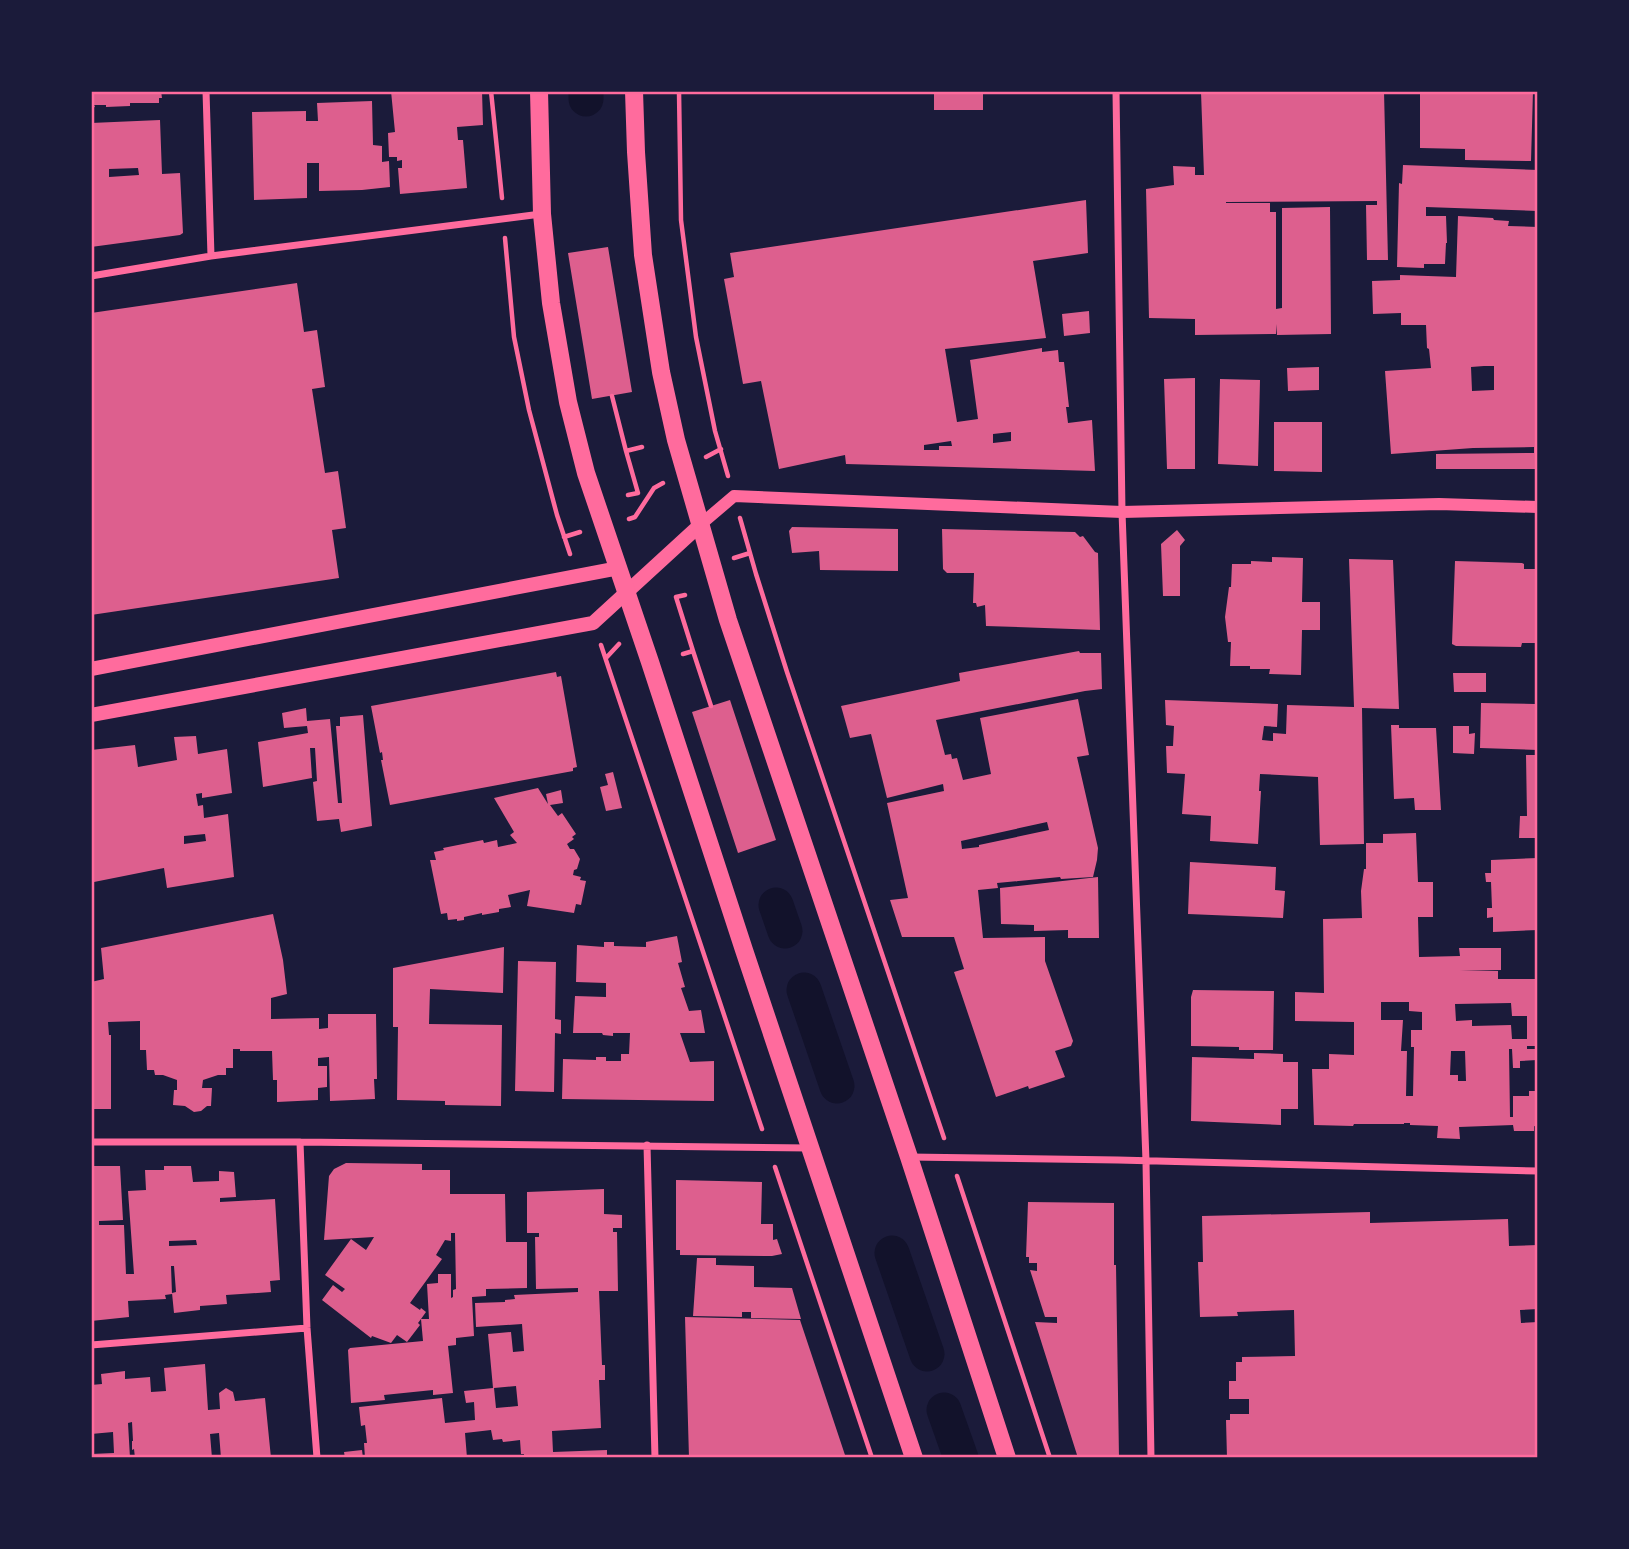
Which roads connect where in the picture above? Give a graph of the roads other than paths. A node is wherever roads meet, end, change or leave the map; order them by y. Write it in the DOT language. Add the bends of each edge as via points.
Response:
graph roads {
  1 [pos="206,91"];
  2 [pos="539,91"];
  3 [pos="634,91"];
  4 [pos="1116,91"];
  5 [pos="542,214"];
  6 [pos="211,256"];
  7 [pos="91,276"];
  8 [pos="1538,507"];
  9 [pos="1122,512"];
  10 [pos="701,525"];
  11 [pos="619,568"];
  12 [pos="626,592"];
  13 [pos="91,669"];
  14 [pos="91,715"];
  15 [pos="91,1142"];
  16 [pos="300,1142"];
  17 [pos="647,1146"];
  18 [pos="811,1148"];
  19 [pos="909,1157"];
  20 [pos="1146,1161"];
  21 [pos="1538,1171"];
  22 [pos="307,1328"];
  23 [pos="91,1345"];
  24 [pos="317,1458"];
  25 [pos="655,1458"];
  26 [pos="914,1458"];
  27 [pos="1007,1458"];
  28 [pos="1151,1458"];
  1 -- 6 [label="street"];
  2 -- 5 [label="main road"];
  3 -- 10 [label="main road" via="643,255 661,372"];
  4 -- 9 [label="street"];
  5 -- 6 [label="street"];
  5 -- 11 [label="main road" via="568,402"];
  6 -- 7 [label="street"];
  8 -- 9 [label="street" via="1439,504"];
  9 -- 10 [label="street" via="734,496"];
  9 -- 20 [label="street"];
  10 -- 12 [label="main road"];
  10 -- 19 [label="main road" via="728,620"];
  11 -- 12 [label="main road"];
  11 -- 13 [label="main road"];
  12 -- 14 [label="main road" via="593,623"];
  12 -- 18 [label="main road"];
  15 -- 16 [label="street"];
  16 -- 17 [label="street"];
  16 -- 22 [label="street"];
  17 -- 18 [label="street"];
  17 -- 25 [label="street"];
  18 -- 26 [label="main road"];
  19 -- 20 [label="street"];
  19 -- 27 [label="main road"];
  20 -- 21 [label="street"];
  20 -- 28 [label="street"];
  22 -- 23 [label="street"];
  22 -- 24 [label="street"];
}
